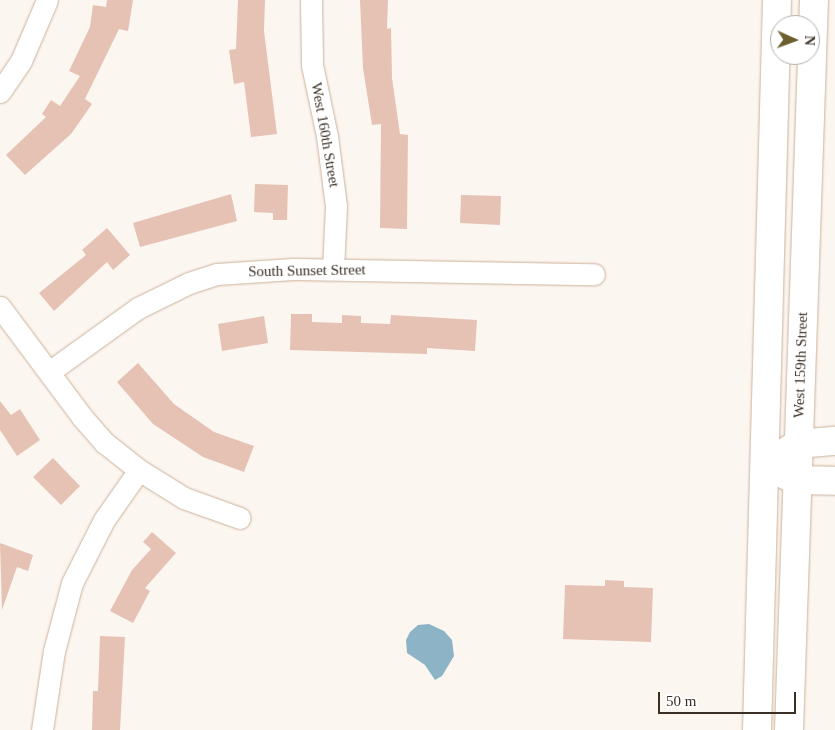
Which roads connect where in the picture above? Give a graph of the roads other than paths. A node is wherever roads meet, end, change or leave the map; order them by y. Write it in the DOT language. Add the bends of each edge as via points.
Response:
graph roads {
  1 [pos="47,0"];
  2 [pos="311,0"];
  3 [pos="778,0"];
  4 [pos="814,0"];
  5 [pos="0,92"];
  6 [pos="333,270"];
  7 [pos="594,274"];
  8 [pos="0,307"];
  9 [pos="49,372"];
  10 [pos="835,441"];
  11 [pos="798,444"];
  12 [pos="764,466"];
  13 [pos="139,470"];
  14 [pos="796,480"];
  15 [pos="835,481"];
  16 [pos="240,518"];
  17 [pos="42,730"];
  18 [pos="757,730"];
  19 [pos="789,730"];
  1 -- 5 [label="street" via="21,62"];
  2 -- 6 [label="street, West 160th Street" via="312,65 327,136 336,206"];
  3 -- 12 [label="main road"];
  4 -- 11 [label="main road, West 159th Street"];
  6 -- 7 [label="street, South Sunset Street"];
  6 -- 9 [label="street, South Sunset Street" via="250,270 217,274 189,283 138,308"];
  8 -- 9 [label="street"];
  9 -- 13 [label="street" via="105,443"];
  10 -- 11 [label="main road"];
  11 -- 12 [label="main road"];
  11 -- 14 [label="main road, West 159th Street"];
  12 -- 14 [label="main road"];
  12 -- 18 [label="main road"];
  13 -- 16 [label="street" via="184,498"];
  13 -- 17 [label="street" via="104,520 72,583 54,651"];
  14 -- 15 [label="main road"];
  14 -- 19 [label="main road, West 159th Street"];
}
